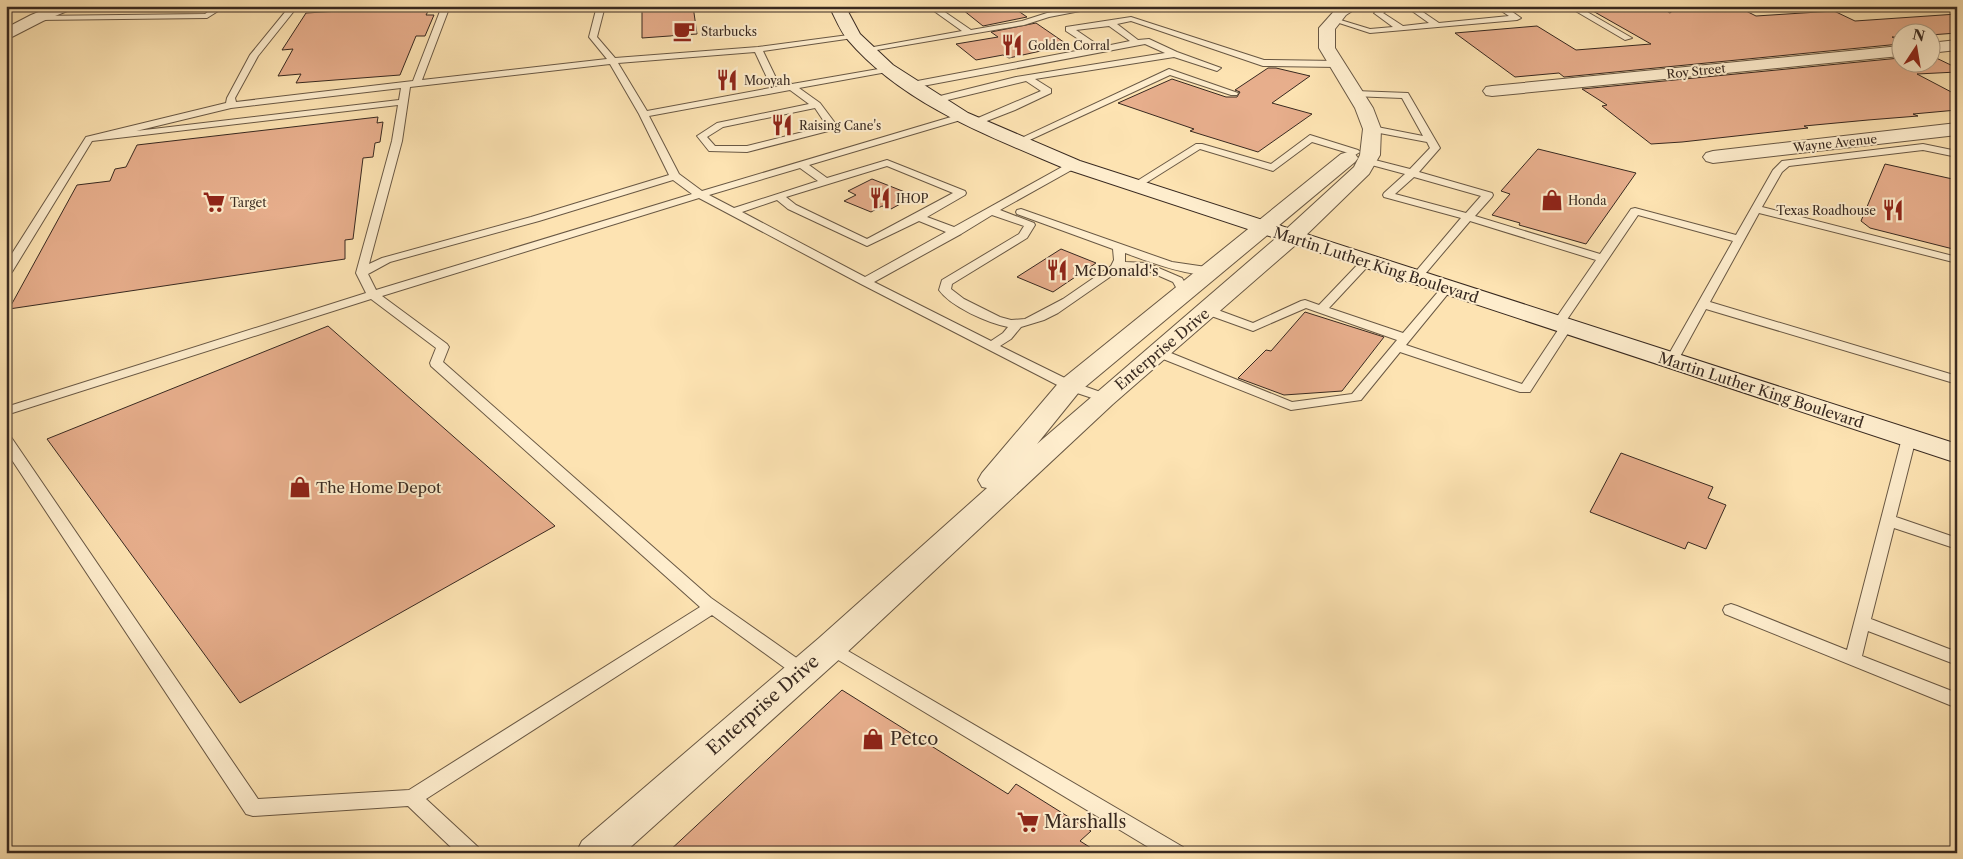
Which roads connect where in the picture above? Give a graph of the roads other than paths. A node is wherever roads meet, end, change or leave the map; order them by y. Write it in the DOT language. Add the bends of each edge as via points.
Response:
graph roads {
  1 [pos="67,6"];
  2 [pos="222,6"];
  3 [pos="294,6"];
  4 [pos="601,6"];
  5 [pos="889,6"];
  6 [pos="931,6"];
  7 [pos="1102,6"];
  8 [pos="1353,6"];
  9 [pos="1390,6"];
  10 [pos="1409,6"];
  11 [pos="1498,6"];
  12 [pos="1571,6"];
  13 [pos="448,7"];
  14 [pos="838,9"];
  15 [pos="108,10"];
  16 [pos="37,18"];
  17 [pos="96,18"];
  18 [pos="1334,20"];
  19 [pos="1111,23"];
  20 [pos="1437,25"];
  21 [pos="1400,28"];
  22 [pos="970,33"];
  23 [pos="6,34"];
  24 [pos="853,36"];
  25 [pos="1628,38"];
  26 [pos="1137,43"];
  27 [pos="1957,45"];
  28 [pos="1940,47"];
  29 [pos="758,49"];
  30 [pos="1099,49"];
  31 [pos="868,50"];
  32 [pos="1890,52"];
  33 [pos="1174,54"];
  34 [pos="613,62"];
  35 [pos="1337,64"];
  36 [pos="1001,67"];
  37 [pos="1217,68"];
  38 [pos="887,69"];
  39 [pos="1028,78"];
  40 [pos="1016,80"];
  41 [pos="411,84"];
  42 [pos="912,85"];
  43 [pos="792,87"];
  44 [pos="1492,91"];
  45 [pos="1234,93"];
  46 [pos="1355,94"];
  47 [pos="935,100"];
  48 [pos="404,102"];
  49 [pos="817,104"];
  50 [pos="231,105"];
  51 [pos="644,114"];
  52 [pos="967,120"];
  53 [pos="1372,129"];
  54 [pos="1957,129"];
  55 [pos="89,139"];
  56 [pos="1430,140"];
  57 [pos="1018,142"];
  58 [pos="1957,154"];
  59 [pos="1361,157"];
  60 [pos="1714,157"];
  61 [pos="801,164"];
  62 [pos="1073,165"];
  63 [pos="1412,172"];
  64 [pos="675,176"];
  65 [pos="826,182"];
  66 [pos="1134,186"];
  67 [pos="699,194"];
  68 [pos="778,196"];
  69 [pos="1004,205"];
  70 [pos="1757,209"];
  71 [pos="992,211"];
  72 [pos="733,212"];
  73 [pos="919,217"];
  74 [pos="1468,217"];
  75 [pos="1264,229"];
  76 [pos="957,232"];
  77 [pos="1291,237"];
  78 [pos="1739,239"];
  79 [pos="1119,248"];
  80 [pos="1603,258"];
  81 [pos="1957,260"];
  82 [pos="1366,262"];
  83 [pos="1116,268"];
  84 [pos="1212,271"];
  85 [pos="6,272"];
  86 [pos="362,273"];
  87 [pos="1416,278"];
  88 [pos="866,282"];
  89 [pos="1447,288"];
  90 [pos="372,294"];
  91 [pos="1185,294"];
  92 [pos="1704,304"];
  93 [pos="1207,310"];
  94 [pos="1321,310"];
  95 [pos="1017,324"];
  96 [pos="1562,326"];
  97 [pos="1401,343"];
  98 [pos="991,346"];
  99 [pos="1157,352"];
  100 [pos="1672,361"];
  101 [pos="1957,380"];
  102 [pos="1070,386"];
  103 [pos="1104,398"];
  104 [pos="6,411"];
  105 [pos="1909,438"];
  106 [pos="6,440"];
  107 [pos="1957,454"];
  108 [pos="1888,520"];
  109 [pos="1957,544"];
  110 [pos="930,557"];
  111 [pos="713,607"];
  112 [pos="1732,610"];
  113 [pos="1862,622"];
  114 [pos="831,647"];
  115 [pos="1853,659"];
  116 [pos="1957,659"];
  117 [pos="802,671"];
  118 [pos="1957,701"];
  119 [pos="412,798"];
  120 [pos="471,853"];
  121 [pos="596,853"];
  122 [pos="1176,853"];
  1 -- 16 [label="street"];
  2 -- 17 [label="lane" via="207,16"];
  3 -- 50 [label="lane" via="254,55 231,98"];
  4 -- 34 [label="lane" via="593,37"];
  5 -- 14 [label="lane"];
  6 -- 22 [label="lane"];
  7 -- 22 [label="lane"];
  8 -- 18 [label="street"];
  9 -- 21 [label="lane" via="1378,13"];
  10 -- 20 [label="lane"];
  11 -- 20 [label="lane" via="1517,18"];
  12 -- 25 [label="lane"];
  13 -- 41 [label="lane"];
  14 -- 24 [label="street, Martin Luther King Boulevard"];
  15 -- 17 [label="lane"];
  16 -- 17 [label="lane"];
  16 -- 23 [label="street"];
  18 -- 21 [label="lane" via="1370,31"];
  18 -- 35 [label="street, Enterprise Drive" via="1327,28 1327,48"];
  19 -- 26 [label="lane"];
  19 -- 30 [label="lane" via="1069,29"];
  19 -- 35 [label="lane" via="1131,19 1263,63"];
  20 -- 21 [label="lane"];
  22 -- 31 [label="lane"];
  24 -- 29 [label="lane"];
  24 -- 31 [label="street, Martin Luther King Boulevard"];
  26 -- 30 [label="lane"];
  26 -- 33 [label="lane" via="1146,41"];
  27 -- 28 [label="street"];
  29 -- 34 [label="lane"];
  29 -- 43 [label="lane" via="772,80"];
  30 -- 36 [label="lane"];
  31 -- 38 [label="street, Martin Luther King Boulevard"];
  32 -- 44 [label="street, Roy Street"];
  33 -- 37 [label="lane"];
  33 -- 39 [label="lane"];
  34 -- 41 [label="lane"];
  34 -- 51 [label="lane"];
  35 -- 46 [label="street, Enterprise Drive"];
  36 -- 40 [label="lane"];
  36 -- 42 [label="lane"];
  38 -- 42 [label="street, Martin Luther King Boulevard"];
  38 -- 43 [label="lane"];
  39 -- 40 [label="lane"];
  39 -- 52 [label="lane" via="1048,91 1012,108"];
  40 -- 47 [label="lane"];
  41 -- 48 [label="lane"];
  41 -- 50 [label="lane"];
  42 -- 47 [label="street, Martin Luther King Boulevard"];
  43 -- 49 [label="lane"];
  43 -- 51 [label="lane"];
  45 -- 57 [label="lane" via="1169,72"];
  46 -- 53 [label="street, Enterprise Drive"];
  46 -- 56 [label="lane" via="1406,95"];
  47 -- 52 [label="street, Martin Luther King Boulevard"];
  48 -- 55 [label="lane"];
  48 -- 86 [label="lane" via="397,141"];
  49 -- 49 [label="lane" via="720,125 702,136 712,149 747,149 833,127"];
  50 -- 55 [label="lane"];
  51 -- 64 [label="lane"];
  52 -- 57 [label="street, Martin Luther King Boulevard"];
  52 -- 61 [label="lane"];
  53 -- 56 [label="lane"];
  53 -- 59 [label="street, Enterprise Drive" via="1371,147"];
  54 -- 60 [label="street, Wayne Avenue"];
  55 -- 85 [label="lane"];
  56 -- 63 [label="lane" via="1434,148"];
  57 -- 62 [label="street, Martin Luther King Boulevard"];
  58 -- 70 [label="lane" via="1923,147 1786,163 1778,170"];
  59 -- 63 [label="lane"];
  59 -- 66 [label="lane" via="1310,138 1273,168 1199,146"];
  59 -- 75 [label="street, Enterprise Drive" via="1339,168"];
  59 -- 77 [label="street, Enterprise Drive" via="1362,170"];
  61 -- 65 [label="lane"];
  61 -- 67 [label="lane"];
  62 -- 66 [label="street, Martin Luther King Boulevard"];
  62 -- 69 [label="lane"];
  63 -- 74 [label="lane" via="1488,195"];
  63 -- 74 [label="lane" via="1388,195"];
  64 -- 67 [label="lane"];
  64 -- 86 [label="lane" via="386,260"];
  65 -- 68 [label="lane"];
  65 -- 73 [label="lane" via="887,163 961,193"];
  66 -- 75 [label="street, Martin Luther King Boulevard"];
  67 -- 72 [label="lane"];
  67 -- 90 [label="lane"];
  68 -- 72 [label="lane"];
  68 -- 73 [label="lane" via="792,208 868,243"];
  69 -- 71 [label="lane"];
  69 -- 79 [label="lane"];
  70 -- 78 [label="lane"];
  70 -- 81 [label="lane"];
  71 -- 76 [label="lane"];
  71 -- 95 [label="lane" via="1030,225 1028,230 1024,236 946,282 944,290 950,297 997,320"];
  72 -- 88 [label="lane"];
  73 -- 76 [label="lane"];
  74 -- 80 [label="lane"];
  74 -- 87 [label="lane"];
  75 -- 77 [label="street, Martin Luther King Boulevard"];
  75 -- 84 [label="street, Enterprise Drive"];
  76 -- 88 [label="lane"];
  77 -- 82 [label="street, Martin Luther King Boulevard"];
  77 -- 93 [label="street, Enterprise Drive"];
  78 -- 80 [label="lane" via="1635,210"];
  78 -- 92 [label="lane"];
  79 -- 83 [label="lane" via="1120,260"];
  79 -- 84 [label="lane" via="1187,270"];
  80 -- 96 [label="lane"];
  82 -- 87 [label="street, Martin Luther King Boulevard"];
  82 -- 94 [label="lane"];
  83 -- 91 [label="lane" via="1128,264 1152,268 1178,280"];
  83 -- 95 [label="lane" via="1048,314"];
  84 -- 91 [label="street, Enterprise Drive"];
  86 -- 90 [label="lane"];
  87 -- 89 [label="street, Martin Luther King Boulevard"];
  88 -- 98 [label="lane"];
  89 -- 96 [label="street, Martin Luther King Boulevard"];
  89 -- 97 [label="lane"];
  90 -- 104 [label="lane"];
  90 -- 111 [label="lane" via="443,347 436,362"];
  91 -- 102 [label="street, Enterprise Drive"];
  92 -- 100 [label="lane"];
  92 -- 101 [label="lane"];
  93 -- 94 [label="lane" via="1252,327 1304,304"];
  93 -- 99 [label="street, Enterprise Drive"];
  94 -- 97 [label="lane"];
  95 -- 98 [label="lane" via="1007,336"];
  96 -- 97 [label="lane" via="1525,389"];
  96 -- 100 [label="street, Martin Luther King Boulevard"];
  97 -- 99 [label="lane" via="1356,397 1291,406"];
  98 -- 102 [label="lane"];
  99 -- 103 [label="street, Enterprise Drive"];
  100 -- 105 [label="street, Martin Luther King Boulevard"];
  102 -- 103 [label="lane"];
  102 -- 110 [label="street, Enterprise Drive"];
  103 -- 110 [label="street, Enterprise Drive"];
  105 -- 107 [label="street, Martin Luther King Boulevard"];
  105 -- 108 [label="lane"];
  106 -- 119 [label="lane" via="253,808"];
  108 -- 109 [label="lane"];
  108 -- 113 [label="lane"];
  110 -- 114 [label="street, Enterprise Drive"];
  111 -- 117 [label="lane"];
  111 -- 119 [label="lane"];
  112 -- 115 [label="lane"];
  113 -- 115 [label="lane"];
  113 -- 116 [label="lane"];
  114 -- 117 [label="street, Enterprise Drive"];
  114 -- 122 [label="lane"];
  115 -- 118 [label="lane"];
  117 -- 121 [label="street, Enterprise Drive"];
  119 -- 120 [label="lane"];
}
